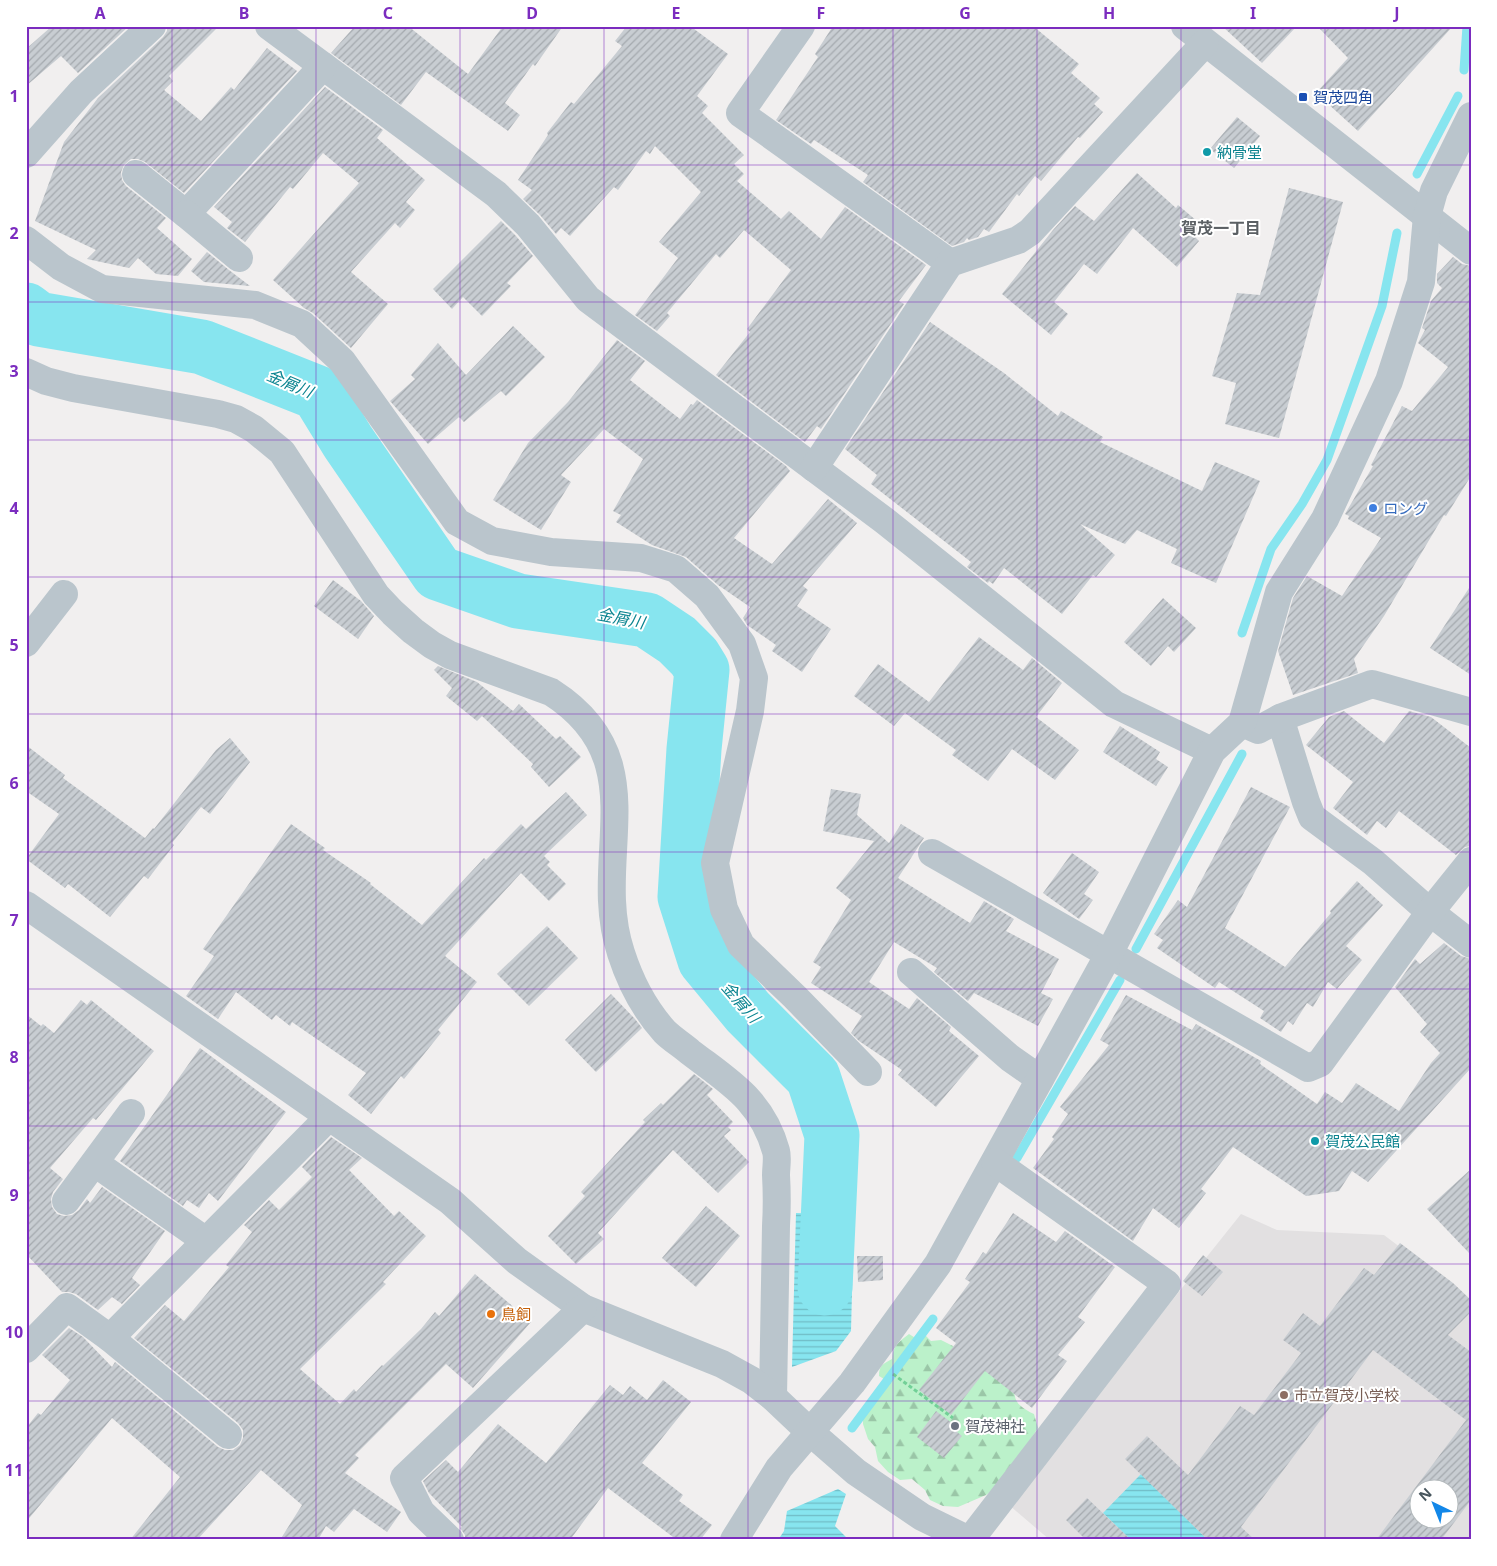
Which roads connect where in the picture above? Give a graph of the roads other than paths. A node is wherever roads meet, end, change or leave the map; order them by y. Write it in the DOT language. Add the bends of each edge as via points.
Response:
graph roads {
  1 [pos="152,26"];
  2 [pos="269,26"];
  3 [pos="801,26"];
  4 [pos="1195,34"];
  5 [pos="323,66"];
  6 [pos="1471,116"];
  7 [pos="26,154"];
  8 [pos="136,174"];
  9 [pos="186,214"];
  10 [pos="1426,216"];
  11 [pos="26,240"];
  12 [pos="1471,251"];
  13 [pos="239,258"];
  14 [pos="950,263"];
  15 [pos="26,372"];
  16 [pos="814,468"];
  17 [pos="64,594"];
  18 [pos="26,643"];
  19 [pos="1471,712"];
  20 [pos="1280,718"];
  21 [pos="1242,723"];
  22 [pos="1212,750"];
  23 [pos="932,853"];
  24 [pos="1471,861"];
  25 [pos="26,905"];
  26 [pos="1430,912"];
  27 [pos="1471,944"];
  28 [pos="1109,954"];
  29 [pos="911,972"];
  30 [pos="868,1072"];
  31 [pos="1040,1079"];
  32 [pos="131,1113"];
  33 [pos="329,1117"];
  34 [pos="995,1162"];
  35 [pos="95,1164"];
  36 [pos="66,1201"];
  37 [pos="206,1241"];
  38 [pos="583,1308"];
  39 [pos="110,1338"];
  40 [pos="26,1349"];
  41 [pos="773,1396"];
  42 [pos="810,1432"];
  43 [pos="228,1435"];
  44 [pos="450,1540"];
  45 [pos="734,1540"];
  46 [pos="970,1540"];
  1 -- 7 [label="street" via="81,92"];
  2 -- 5 [label="street"];
  3 -- 14 [label="street" via="740,113"];
  4 -- 10 [label="street"];
  4 -- 14 [label="street" via="1030,232 1018,240"];
  5 -- 9 [label="street"];
  5 -- 16 [label="street" via="496,194 528,225 588,299"];
  6 -- 10 [label="street" via="1434,191"];
  8 -- 9 [label="street"];
  9 -- 13 [label="street"];
  10 -- 12 [label="street"];
  10 -- 21 [label="street" via="1421,282 1389,382 1325,519 1279,592"];
  11 -- 30 [label="street" via="61,267 102,289 255,305 302,324 342,361 457,522 492,541 552,552 642,558 676,569 707,596 742,644 754,678 750,711 715,864 724,909 741,945"];
  14 -- 16 [label="street"];
  15 -- 41 [label="street" via="73,388 218,414 254,428 282,452 364,578 393,613 450,655 551,692 565,701 594,732 611,768 614,788 611,908 628,973 651,1014 666,1033 747,1097 761,1114 776,1152"];
  16 -- 22 [label="street" via="1114,704"];
  17 -- 18 [label="street"];
  19 -- 20 [label="street" via="1372,684"];
  20 -- 21 [label="street" via="1258,730"];
  20 -- 26 [label="street" via="1312,817 1373,862"];
  21 -- 22 [label="street"];
  22 -- 28 [label="street"];
  23 -- 28 [label="street"];
  24 -- 26 [label="street"];
  25 -- 33 [label="street"];
  26 -- 27 [label="street"];
  26 -- 28 [label="street" via="1320,1063 1308,1068"];
  28 -- 31 [label="street"];
  29 -- 31 [label="street" via="1010,1058"];
  31 -- 34 [label="street"];
  32 -- 35 [label="street"];
  33 -- 37 [label="street"];
  33 -- 38 [label="street" via="450,1201 517,1261"];
  34 -- 42 [label="street" via="938,1264 852,1383"];
  34 -- 46 [label="street" via="1167,1284"];
  35 -- 36 [label="street"];
  35 -- 37 [label="street"];
  37 -- 39 [label="street"];
  38 -- 41 [label="street" via="722,1364"];
  38 -- 44 [label="street" via="404,1478 421,1512"];
  39 -- 40 [label="street" via="67,1307"];
  39 -- 43 [label="street"];
  41 -- 42 [label="street"];
  42 -- 45 [label="street" via="779,1468"];
  42 -- 46 [label="street" via="856,1472 922,1517"];
}
